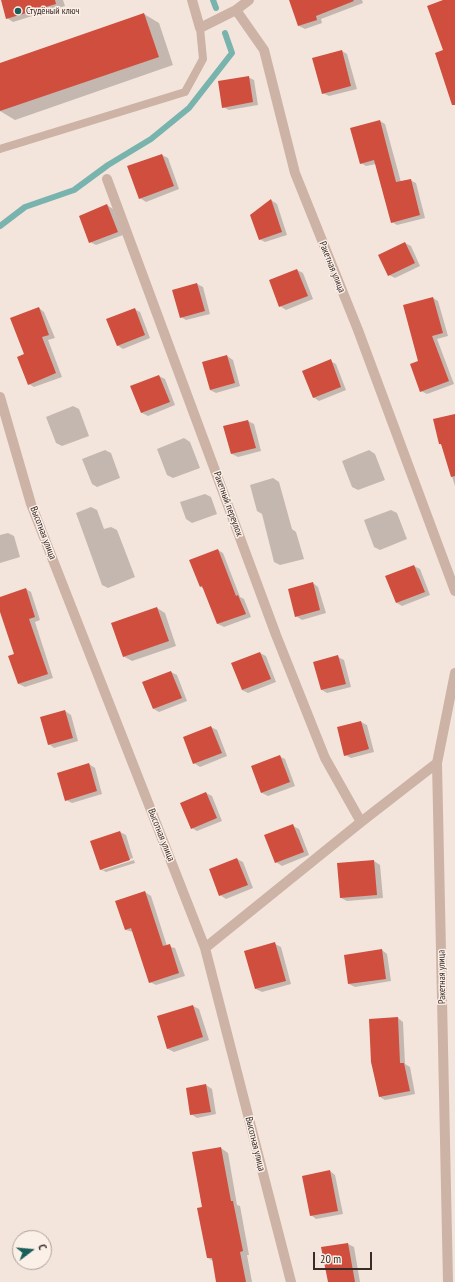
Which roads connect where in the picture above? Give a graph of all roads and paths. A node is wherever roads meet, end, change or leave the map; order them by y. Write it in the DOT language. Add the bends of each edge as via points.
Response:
graph roads {
  1 [pos="192,0"];
  2 [pos="249,0"];
  3 [pos="236,10"];
  4 [pos="200,28"];
  5 [pos="0,149"];
  6 [pos="107,180"];
  7 [pos="0,397"];
  8 [pos="455,591"];
  9 [pos="455,673"];
  10 [pos="437,763"];
  11 [pos="361,822"];
  12 [pos="205,948"];
  13 [pos="291,1282"];
  14 [pos="448,1282"];
  1 -- 4 [label="street"];
  2 -- 3 [label="street"];
  3 -- 4 [label="street"];
  3 -- 8 [label="street, Ракетная улица" via="264,50 295,173 358,330"];
  4 -- 5 [label="lane" via="203,59 185,92"];
  6 -- 11 [label="street, Ракетный переулок" via="276,635 322,751"];
  7 -- 12 [label="street, Высотная улица" via="31,504"];
  9 -- 10 [label="street, Ракетная улица"];
  10 -- 11 [label="street"];
  10 -- 14 [label="street, Ракетная улица"];
  11 -- 12 [label="street"];
  12 -- 13 [label="street, Высотная улица"];
}
